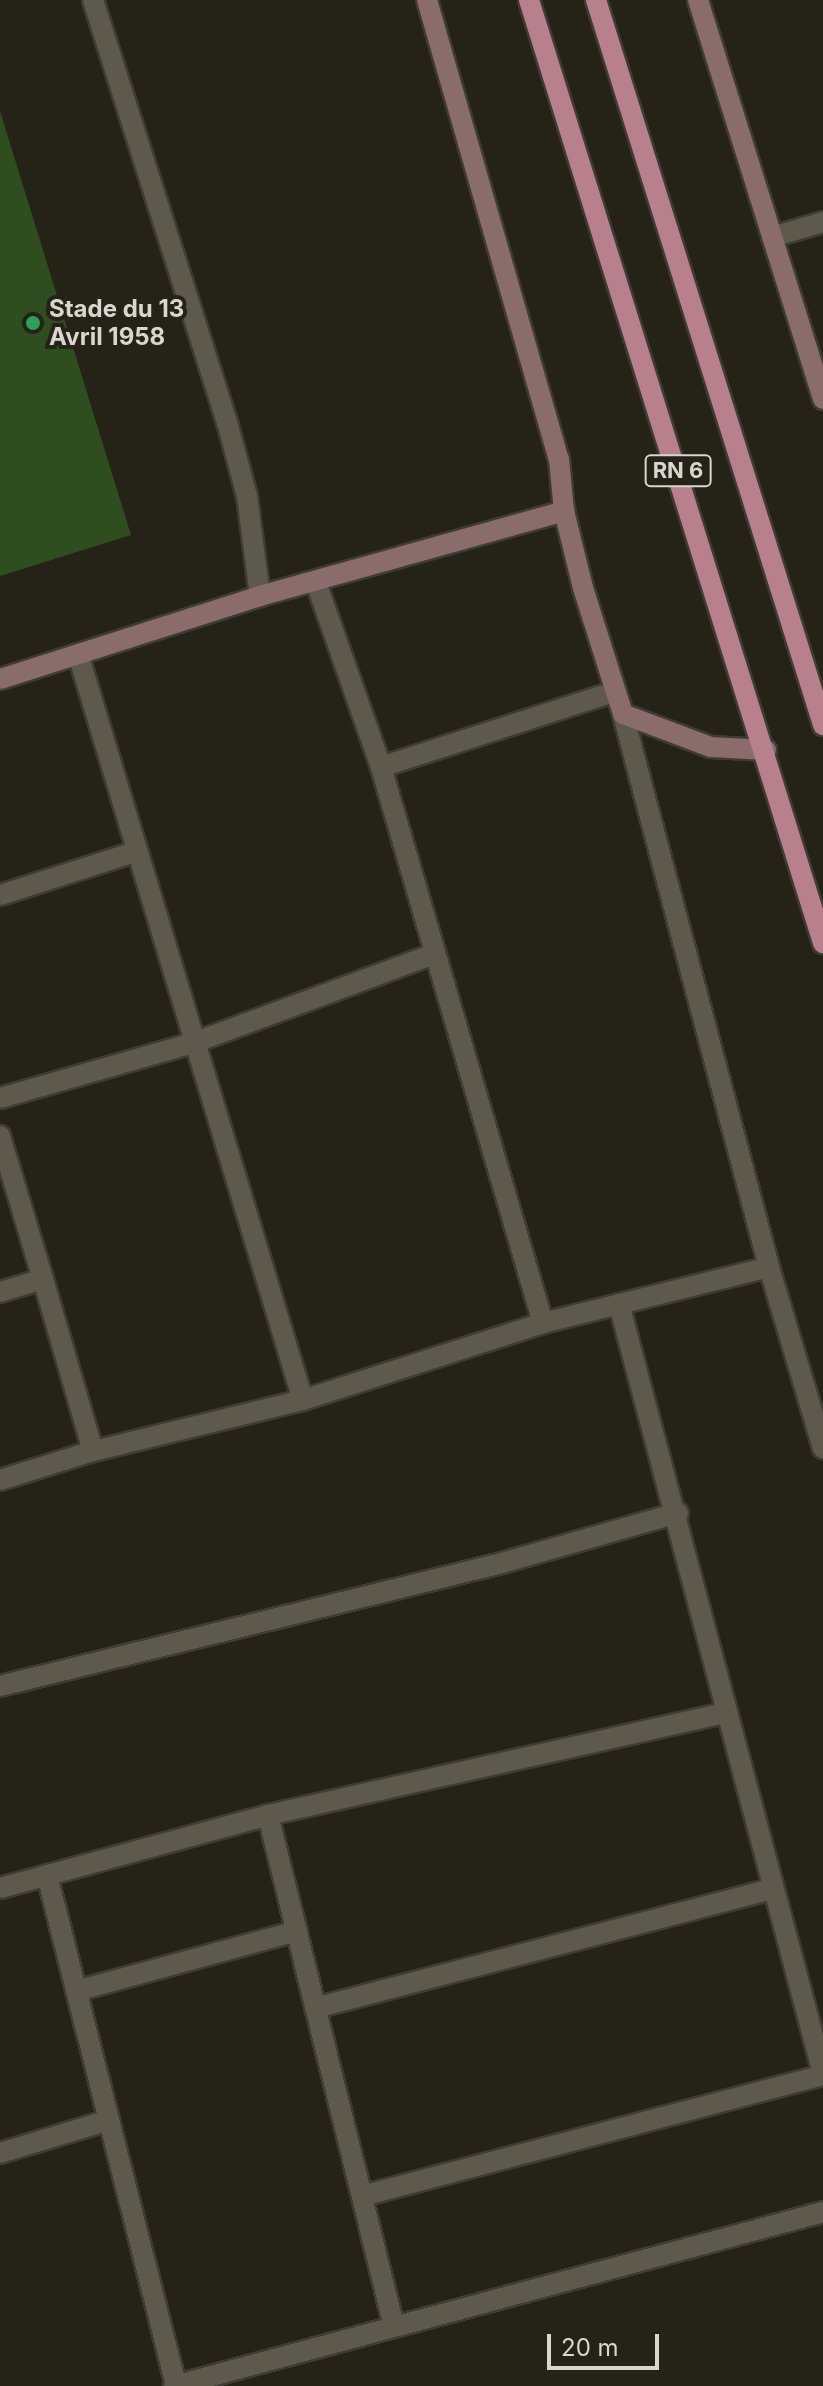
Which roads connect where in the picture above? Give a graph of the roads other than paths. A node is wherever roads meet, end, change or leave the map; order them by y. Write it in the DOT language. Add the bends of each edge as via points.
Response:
graph roads {
  1 [pos="93,0"];
  2 [pos="427,0"];
  3 [pos="529,0"];
  4 [pos="596,0"];
  5 [pos="698,0"];
  6 [pos="823,222"];
  7 [pos="772,237"];
  8 [pos="823,399"];
  9 [pos="564,511"];
  10 [pos="316,582"];
  11 [pos="260,596"];
  12 [pos="78,654"];
  13 [pos="0,679"];
  14 [pos="613,692"];
  15 [pos="623,714"];
  16 [pos="823,725"];
  17 [pos="766,750"];
  18 [pos="381,767"];
  19 [pos="135,852"];
  20 [pos="0,895"];
  21 [pos="823,943"];
  22 [pos="434,954"];
  23 [pos="196,1042"];
  24 [pos="0,1098"];
  25 [pos="0,1136"];
  26 [pos="769,1267"];
  27 [pos="43,1279"];
  28 [pos="0,1292"];
  29 [pos="619,1304"];
  30 [pos="543,1323"];
  31 [pos="303,1400"];
  32 [pos="823,1448"];
  33 [pos="93,1451"];
  34 [pos="0,1480"];
  35 [pos="678,1513"];
  36 [pos="0,1686"];
  37 [pos="723,1713"];
  38 [pos="268,1815"];
  39 [pos="47,1875"];
  40 [pos="0,1888"];
  41 [pos="772,1889"];
  42 [pos="297,1931"];
  43 [pos="76,1991"];
  44 [pos="315,2008"];
  45 [pos="823,2074"];
  46 [pos="109,2120"];
  47 [pos="0,2153"];
  48 [pos="362,2196"];
  49 [pos="823,2212"];
  50 [pos="394,2327"];
  51 [pos="175,2386"];
  1 -- 11 [label="street" via="227,422 250,511"];
  2 -- 9 [label="street" via="559,459"];
  3 -- 17 [label="main road, RN 6"];
  4 -- 16 [label="main road, RN 6"];
  5 -- 7 [label="street"];
  6 -- 7 [label="street"];
  7 -- 8 [label="street"];
  9 -- 10 [label="street"];
  9 -- 14 [label="street"];
  10 -- 11 [label="street"];
  10 -- 18 [label="street"];
  11 -- 12 [label="street"];
  12 -- 13 [label="street"];
  12 -- 19 [label="street"];
  14 -- 15 [label="street"];
  14 -- 18 [label="street"];
  15 -- 17 [label="street" via="711,747"];
  15 -- 26 [label="street"];
  17 -- 21 [label="main road, RN 6"];
  18 -- 22 [label="street"];
  19 -- 20 [label="street"];
  19 -- 23 [label="street"];
  22 -- 23 [label="street"];
  22 -- 30 [label="street"];
  23 -- 24 [label="street"];
  23 -- 31 [label="street"];
  25 -- 27 [label="street"];
  26 -- 29 [label="street"];
  26 -- 32 [label="street"];
  27 -- 28 [label="street"];
  27 -- 33 [label="street"];
  29 -- 30 [label="street"];
  29 -- 35 [label="street"];
  30 -- 31 [label="street"];
  31 -- 33 [label="street"];
  33 -- 34 [label="street"];
  35 -- 36 [label="street" via="502,1563"];
  35 -- 37 [label="street"];
  37 -- 38 [label="street"];
  37 -- 41 [label="street"];
  38 -- 39 [label="street"];
  38 -- 42 [label="street"];
  39 -- 40 [label="street"];
  39 -- 43 [label="street"];
  41 -- 44 [label="street"];
  41 -- 45 [label="street"];
  42 -- 43 [label="street"];
  42 -- 44 [label="street"];
  43 -- 46 [label="street"];
  44 -- 48 [label="street"];
  45 -- 48 [label="street"];
  46 -- 47 [label="street"];
  46 -- 51 [label="street"];
  48 -- 50 [label="street"];
  49 -- 50 [label="street"];
  50 -- 51 [label="street"];
}
